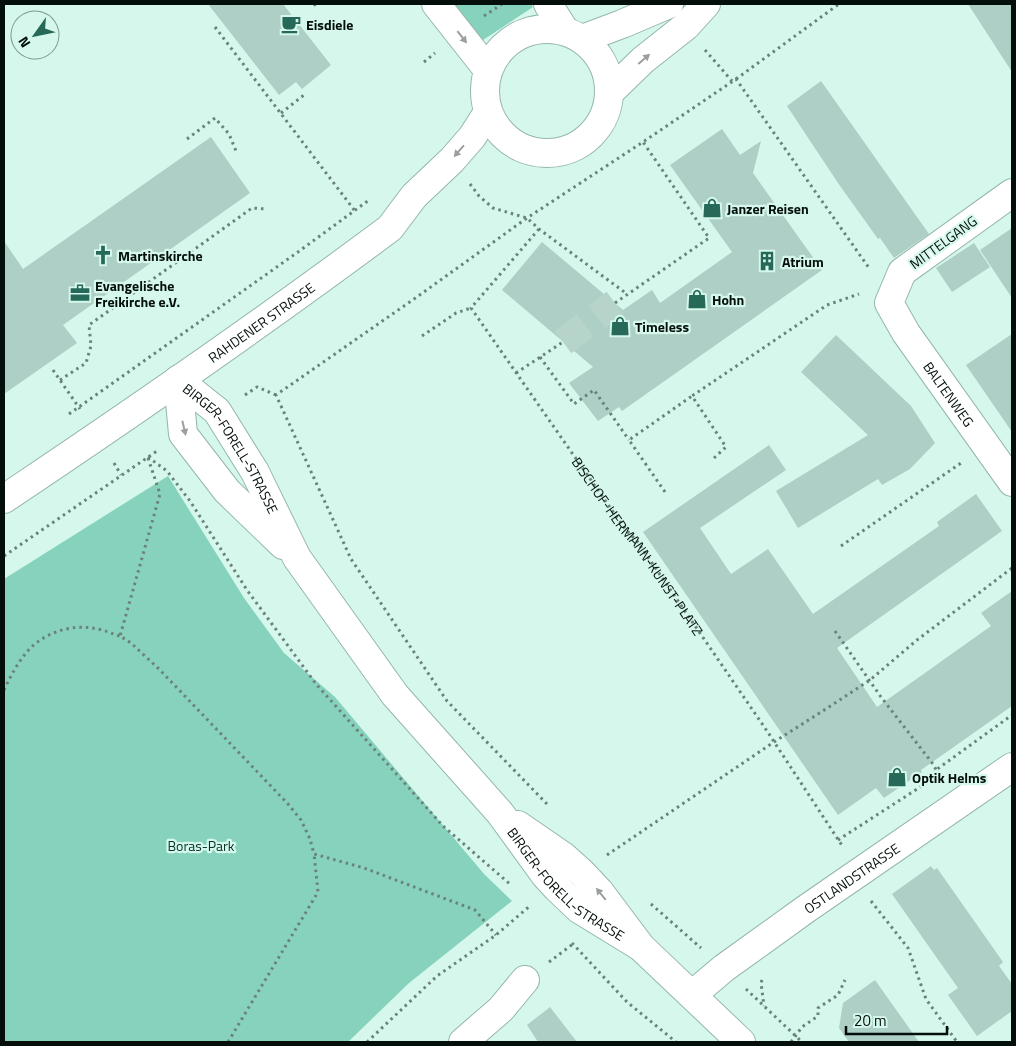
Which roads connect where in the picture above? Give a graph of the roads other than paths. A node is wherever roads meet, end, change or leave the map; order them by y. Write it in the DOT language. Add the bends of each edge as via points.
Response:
graph roads {
  1 [pos="436,4"];
  2 [pos="548,4"];
  3 [pos="669,4"];
  4 [pos="706,4"];
  5 [pos="573,35"];
  6 [pos="488,70"];
  7 [pos="609,93"];
  8 [pos="488,112"];
  9 [pos="1012,193"];
  10 [pos="889,303"];
  11 [pos="178,380"];
  12 [pos="1012,482"];
  13 [pos="4,499"];
  14 [pos="297,558"];
  15 [pos="1012,766"];
  16 [pos="500,813"];
  17 [pos="642,947"];
  18 [pos="525,980"];
  19 [pos="692,995"];
  20 [pos="463,1042"];
  21 [pos="741,1042"];
  1 -- 6 [label="street, one-way"];
  2 -- 5 [label="street"];
  3 -- 5 [label="street" via="622,24"];
  7 -- 4 [label="street, one-way" via="643,60 686,26"];
  5 -- 6 [label="street" via="541,29 518,35 500,50"];
  5 -- 7 [label="street" via="597,54 606,72"];
  6 -- 8 [label="street" via="484,92"];
  7 -- 8 [label="street" via="605,113 595,131 579,144 560,152 539,153 518,146 500,132"];
  8 -- 11 [label="street, RAHDENER STRASSE, one-way" via="472,138 414,196 390,228"];
  9 -- 10 [label="street, MITTELGANG" via="902,272"];
  10 -- 12 [label="street, BALTENWEG" via="906,333"];
  11 -- 13 [label="street, RAHDENER STRASSE"];
  11 -- 14 [label="street, BIRGER-FORELL-STRASSE" via="217,411 255,472"];
  11 -- 14 [label="street, BIRGER-FORELL-STRASSE, one-way" via="183,434 227,491"];
  14 -- 16 [label="street, BIRGER-FORELL-STRASSE" via="395,695"];
  15 -- 19 [label="street, OSTLANDSTRASSE" via="724,968"];
  17 -- 16 [label="street, BIRGER-FORELL-STRASSE, one-way" via="582,873"];
  16 -- 17 [label="street, BIRGER-FORELL-STRASSE" via="545,875 579,909"];
  17 -- 19 [label="street, BIRGER-FORELL-STRASSE"];
  18 -- 20 [label="street" via="501,1009"];
  19 -- 21 [label="street, BIRGER-FORELL-STRASSE"];
}
